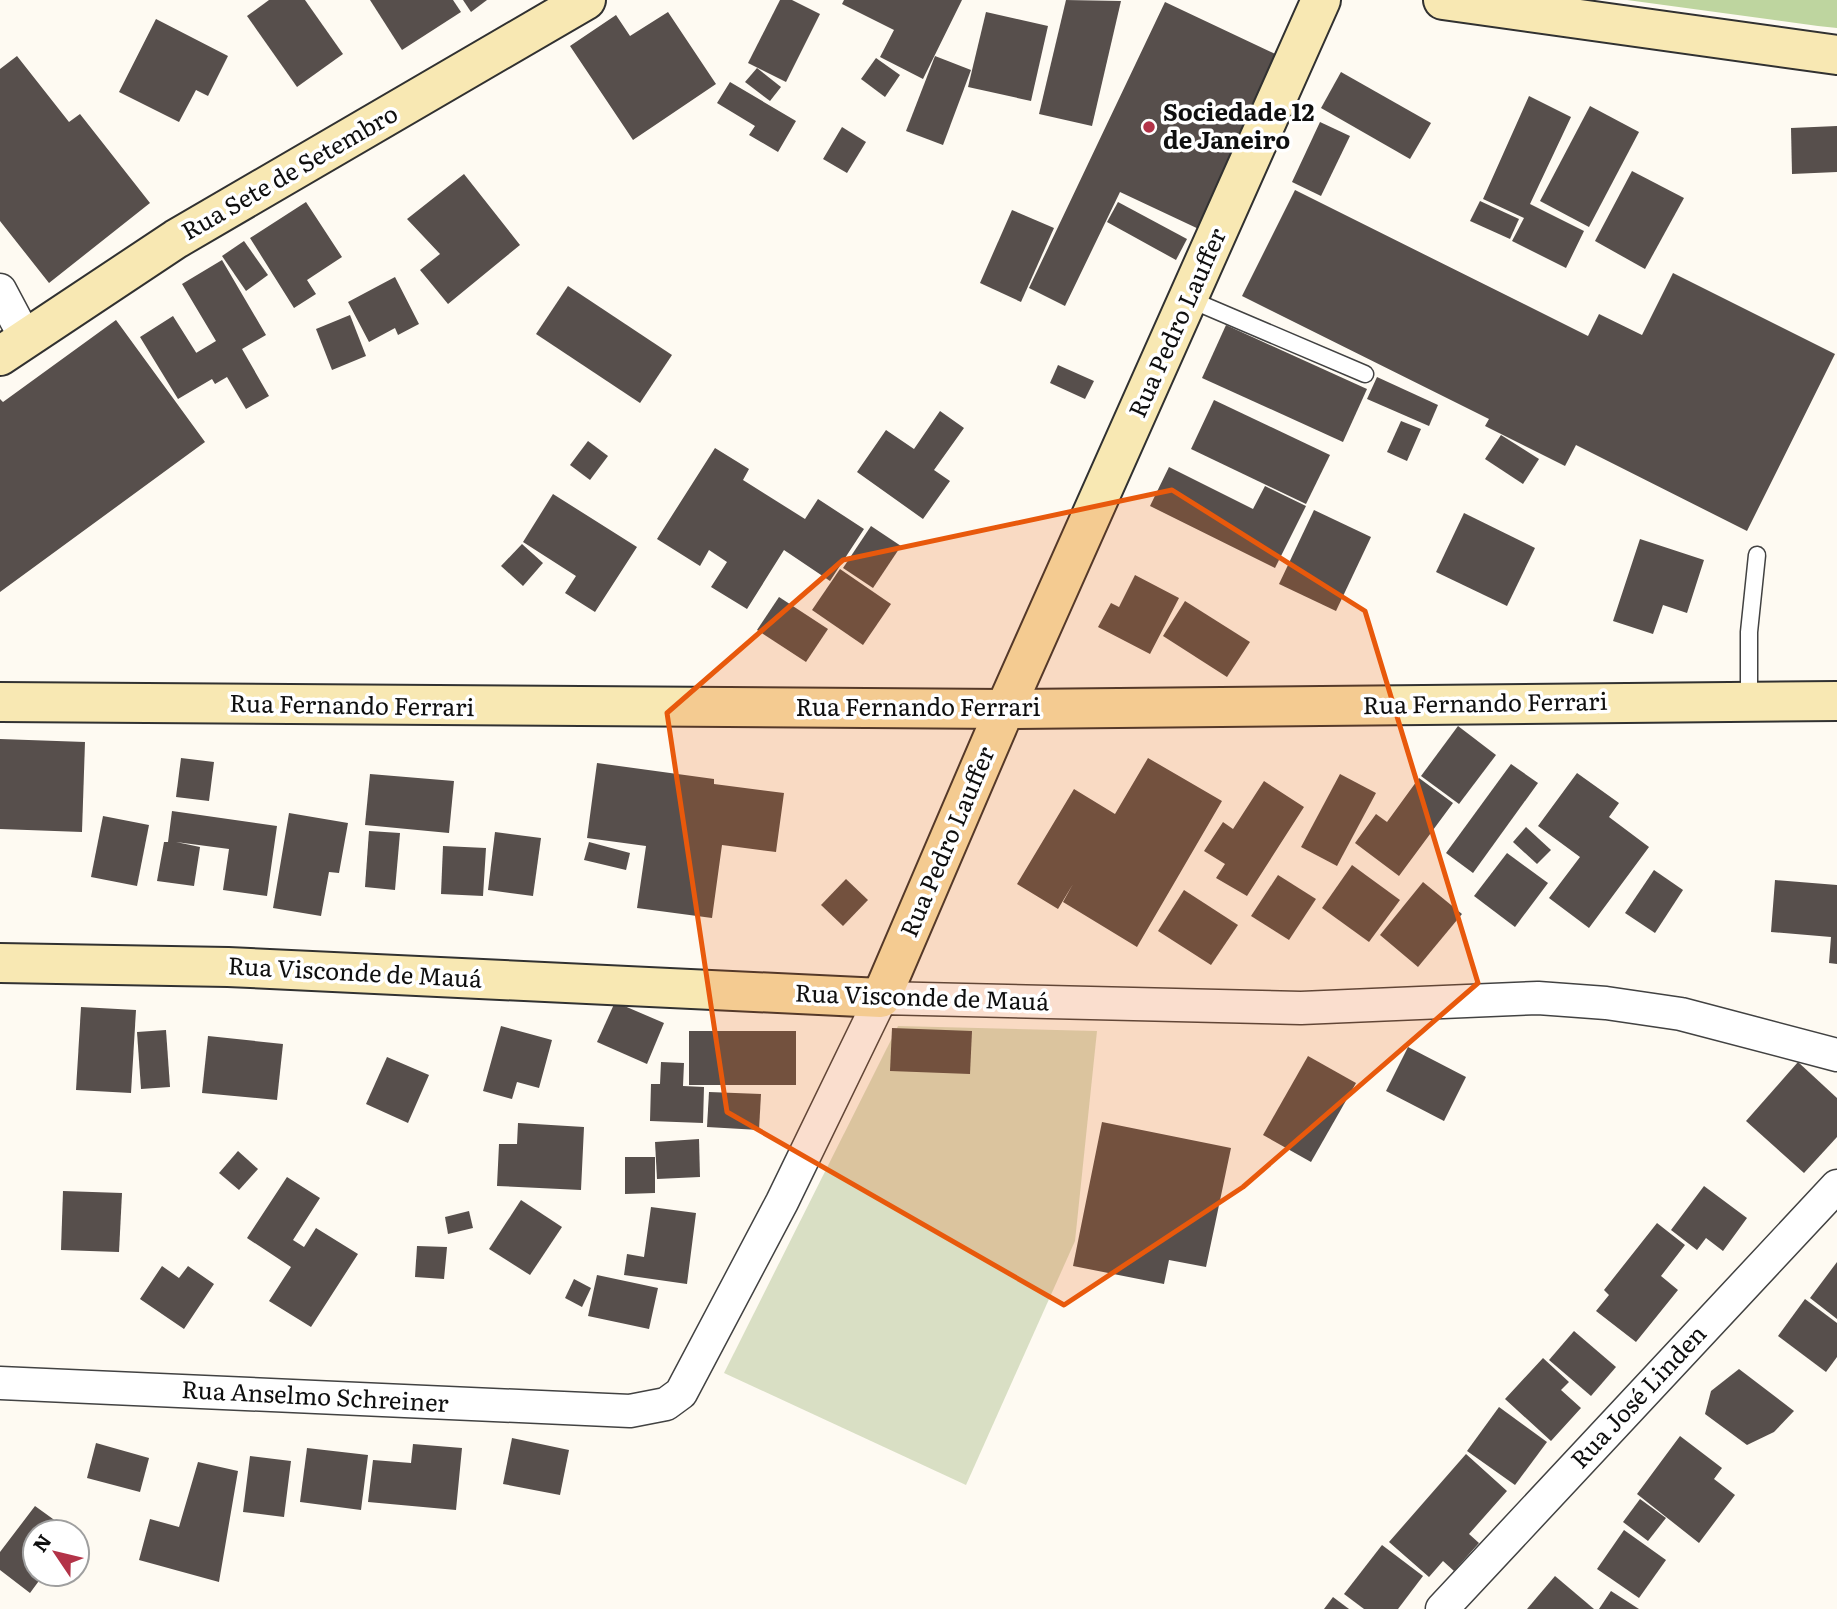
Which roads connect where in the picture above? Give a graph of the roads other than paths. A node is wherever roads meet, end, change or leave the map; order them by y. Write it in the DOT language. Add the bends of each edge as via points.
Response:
graph roads {
  1 [pos="586,0"];
  2 [pos="1321,0"];
  3 [pos="1443,0"];
  4 [pos="1837,55"];
  5 [pos="0,290"];
  6 [pos="1189,299"];
  7 [pos="13,347"];
  8 [pos="1365,374"];
  9 [pos="1757,555"];
  10 [pos="1837,701"];
  11 [pos="0,702"];
  12 [pos="1749,702"];
  13 [pos="1005,709"];
  14 [pos="0,963"];
  15 [pos="881,998"];
  16 [pos="1837,1055"];
  17 [pos="1837,1186"];
  18 [pos="0,1384"];
  19 [pos="630,1411"];
  20 [pos="1442,1609"];
  1 -- 7 [label="main road, Rua Sete de Setembro" via="176,239"];
  2 -- 6 [label="main road, Rua Pedro Lauffer"];
  3 -- 4 [label="main road"];
  5 -- 7 [label="street"];
  6 -- 8 [label="lane"];
  6 -- 13 [label="main road, Rua Pedro Lauffer"];
  9 -- 12 [label="lane" via="1749,632"];
  10 -- 12 [label="main road, Rua Fernando Ferrari"];
  11 -- 13 [label="main road, Rua Fernando Ferrari"];
  12 -- 13 [label="main road, Rua Fernando Ferrari"];
  13 -- 15 [label="main road, Rua Pedro Lauffer"];
  14 -- 15 [label="main road, Rua Visconde de Mauá" via="228,967"];
  15 -- 16 [label="street, Rua Visconde de Mauá" via="1301,1007 1538,998 1681,1014"];
  15 -- 19 [label="street, Rua Pedro Lauffer" via="788,1190 681,1393 666,1404"];
  17 -- 20 [label="street, Rua José Linden"];
  18 -- 19 [label="street, Rua Anselmo Schreiner"];
}
